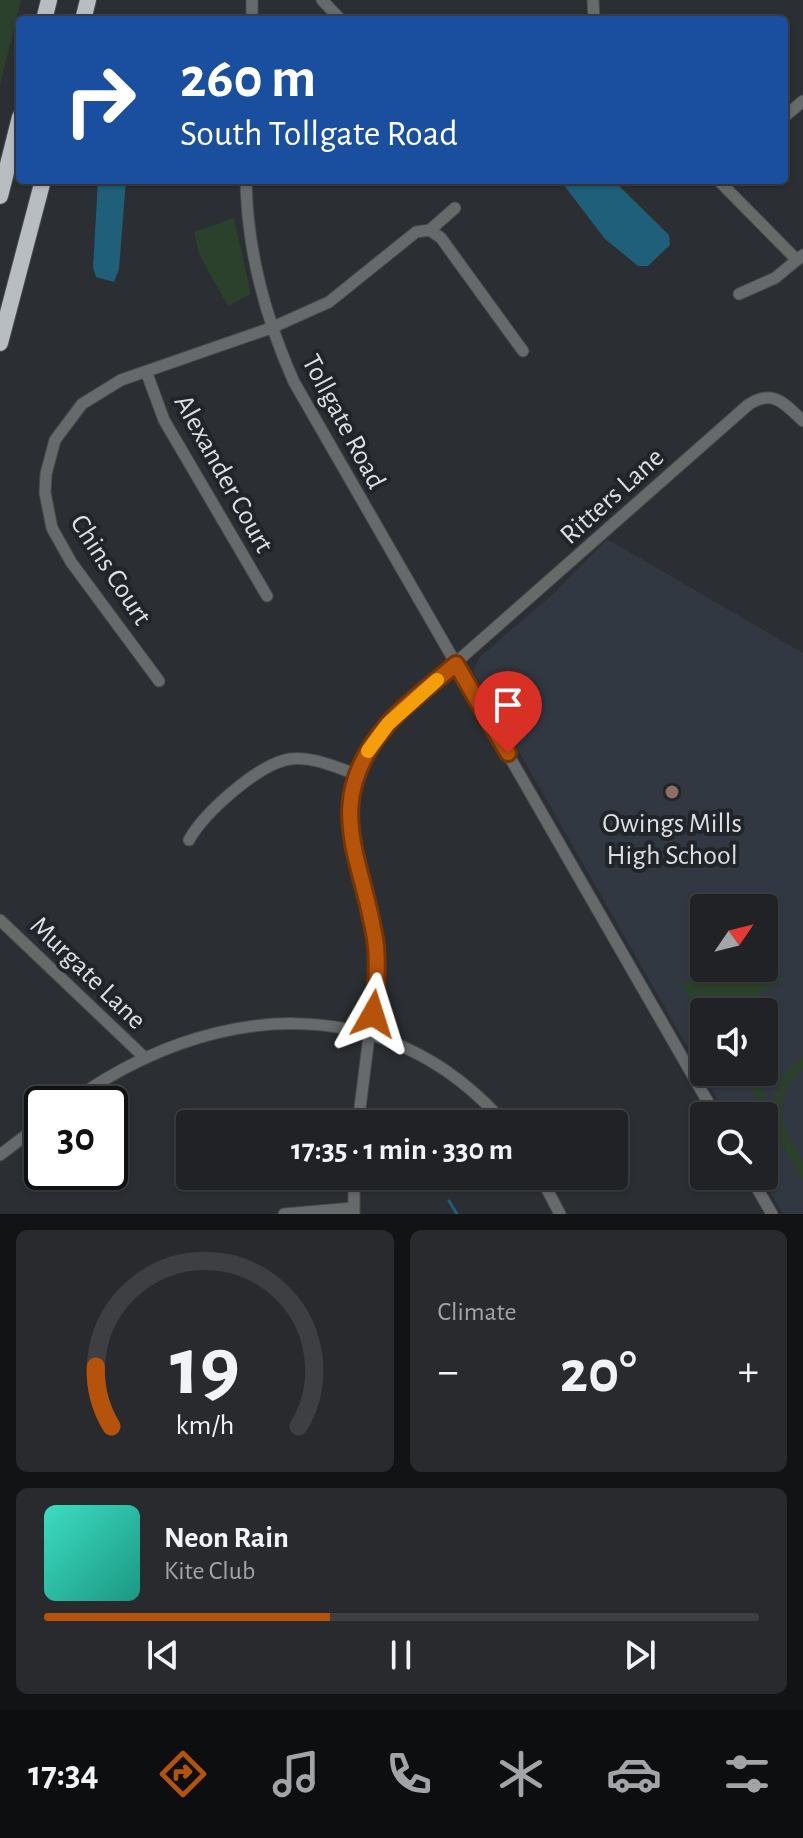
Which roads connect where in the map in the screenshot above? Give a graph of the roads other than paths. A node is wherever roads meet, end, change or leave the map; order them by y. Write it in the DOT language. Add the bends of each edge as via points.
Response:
graph roads {
  1 [pos="322,0"];
  2 [pos="337,16"];
  3 [pos="16,133"];
  4 [pos="42,184"];
  5 [pos="246,184"];
  6 [pos="722,184"];
  7 [pos="0,196"];
  8 [pos="455,208"];
  9 [pos="430,230"];
  10 [pos="800,258"];
  11 [pos="739,294"];
  12 [pos="271,328"];
  13 [pos="0,343"];
  14 [pos="523,351"];
  15 [pos="146,371"];
  16 [pos="803,421"];
  17 [pos="267,596"];
  18 [pos="456,664"];
  19 [pos="159,681"];
  20 [pos="356,774"];
  21 [pos="189,840"];
  22 [pos="0,920"];
  23 [pos="370,1033"];
  24 [pos="145,1058"];
  25 [pos="98,1086"];
  26 [pos="708,1102"];
  27 [pos="360,1110"];
  28 [pos="492,1110"];
  29 [pos="24,1137"];
  30 [pos="0,1155"];
  31 [pos="354,1190"];
  32 [pos="547,1190"];
  33 [pos="758,1190"];
  34 [pos="354,1211"];
  35 [pos="284,1214"];
  36 [pos="560,1214"];
  37 [pos="772,1214"];
  1 -- 2 [label="street"];
  3 -- 7 [label="highway"];
  4 -- 13 [label="highway"];
  5 -- 12 [label="street, Tollgate Road" via="254,262"];
  6 -- 10 [label="street"];
  8 -- 9 [label="street, Chins Court"];
  9 -- 12 [label="street, Chins Court" via="416,232 329,302"];
  9 -- 14 [label="street"];
  10 -- 11 [label="street" via="775,278"];
  12 -- 15 [label="street, Chins Court"];
  12 -- 18 [label="street, Tollgate Road" via="308,410"];
  15 -- 17 [label="street, Alexander Court" via="164,420"];
  15 -- 19 [label="street, Chins Court" via="106,387 72,413 55,440 45,493 60,545"];
  16 -- 18 [label="street, Ritters Lane" via="781,400 758,398"];
  18 -- 20 [label="street, Ritters Lane" via="388,724"];
  18 -- 26 [label="street, Tollgate Road"];
  20 -- 21 [label="street" via="316,761 279,762 208,814"];
  20 -- 23 [label="street" via="349,827 376,946"];
  22 -- 24 [label="street, Murgate Lane"];
  23 -- 24 [label="street" via="322,1024 265,1024 205,1035"];
  23 -- 27 [label="street"];
  23 -- 28 [label="street" via="436,1063"];
  24 -- 25 [label="street"];
  29 -- 30 [label="street"];
  31 -- 34 [label="street"];
  32 -- 36 [label="street"];
  33 -- 37 [label="street"];
  34 -- 35 [label="street"];
}
